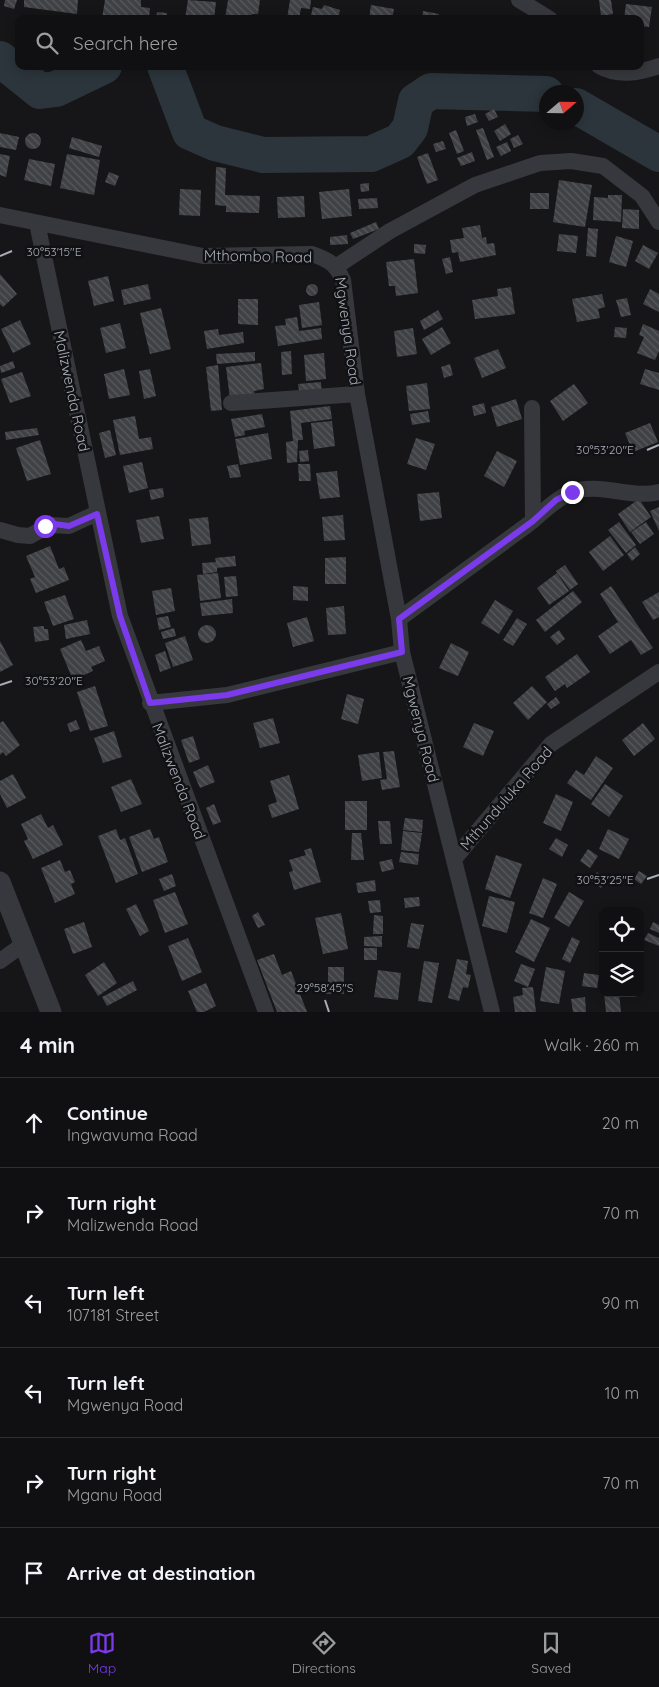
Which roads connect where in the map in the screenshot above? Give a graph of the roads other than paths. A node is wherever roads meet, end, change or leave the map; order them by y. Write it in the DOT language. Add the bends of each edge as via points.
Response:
graph roads {
  1 [pos="519,0"];
  2 [pos="543,15"];
  3 [pos="659,66"];
  4 [pos="606,70"];
  5 [pos="0,214"];
  6 [pos="659,222"];
  7 [pos="37,223"];
  8 [pos="337,266"];
  9 [pos="357,394"];
  10 [pos="231,403"];
  11 [pos="532,408"];
  12 [pos="659,492"];
  13 [pos="97,514"];
  14 [pos="533,521"];
  15 [pos="0,530"];
  16 [pos="399,619"];
  17 [pos="402,652"];
  18 [pos="659,672"];
  19 [pos="150,703"];
  20 [pos="455,858"];
  21 [pos="0,882"];
  22 [pos="25,943"];
  23 [pos="0,962"];
  24 [pos="51,1012"];
  25 [pos="266,1012"];
  26 [pos="492,1012"];
  1 -- 2 [label="street"];
  3 -- 4 [label="street" via="632,74"];
  5 -- 7 [label="street, Mthombo Road"];
  6 -- 8 [label="street" via="642,196 603,166 570,161 540,163 475,185 390,231"];
  7 -- 8 [label="street, Mthombo Road" via="203,256 312,254"];
  7 -- 13 [label="street, Malizwenda Road"];
  8 -- 9 [label="street, Mgwenya Road" via="343,280"];
  9 -- 10 [label="street"];
  9 -- 16 [label="street, Mgwenya Road"];
  11 -- 14 [label="street"];
  12 -- 14 [label="street" via="641,496 584,489 556,500"];
  13 -- 15 [label="street" via="69,526 49,525 30,536"];
  13 -- 19 [label="street, Malizwenda Road" via="120,616"];
  14 -- 16 [label="street"];
  16 -- 17 [label="street, Mgwenya Road"];
  17 -- 19 [label="street" via="227,695"];
  17 -- 20 [label="street, Mgwenya Road"];
  18 -- 20 [label="street, Mthunduluka Road" via="552,744"];
  19 -- 25 [label="street, Malizwenda Road"];
  20 -- 26 [label="street, Mgwenya Road"];
  21 -- 22 [label="street"];
  22 -- 23 [label="street"];
  22 -- 24 [label="street"];
}
